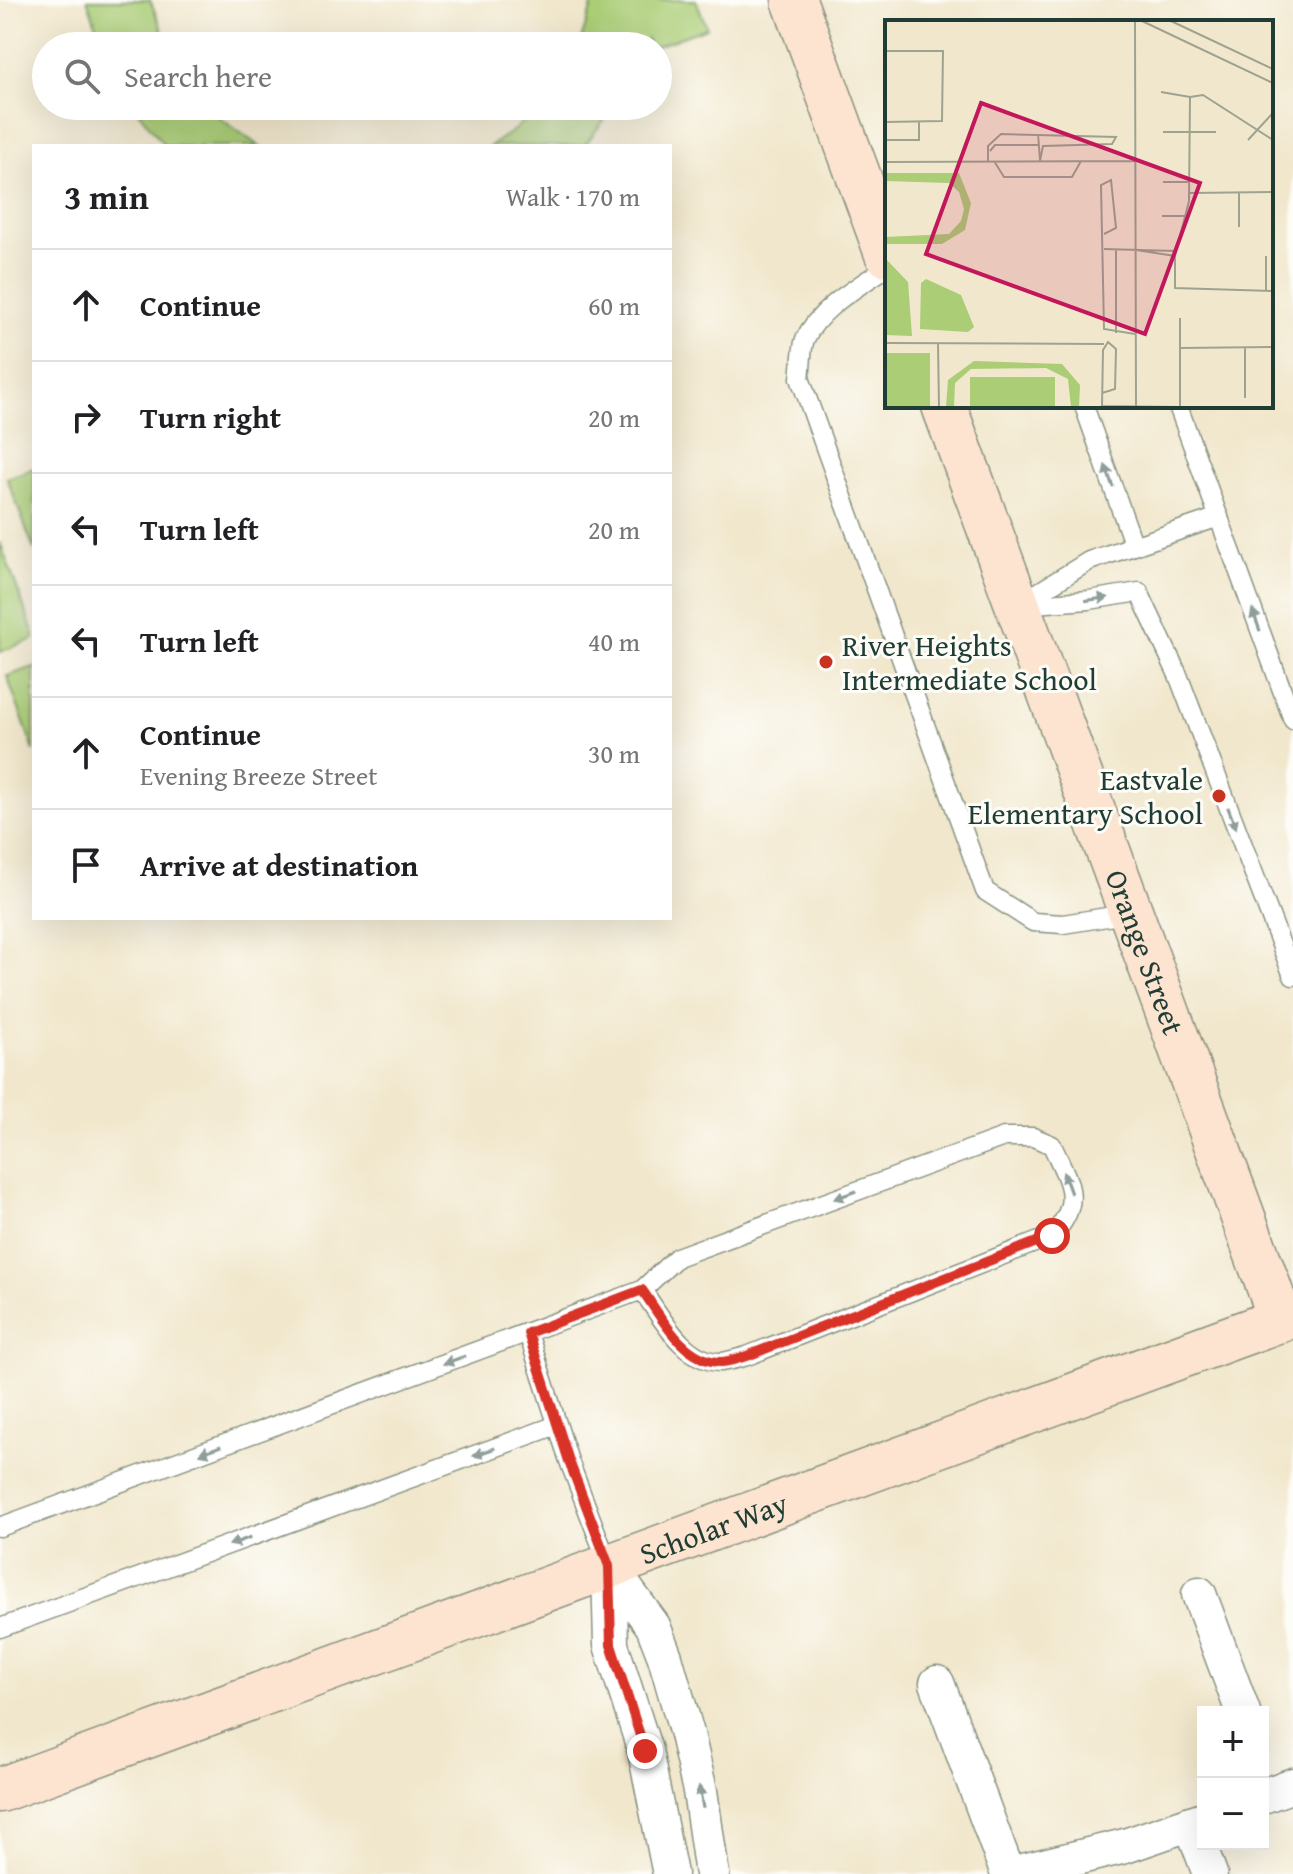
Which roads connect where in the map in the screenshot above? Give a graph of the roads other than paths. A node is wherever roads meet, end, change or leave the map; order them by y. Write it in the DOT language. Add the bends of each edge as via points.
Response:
graph roads {
  1 [pos="794,0"];
  2 [pos="883,229"];
  3 [pos="885,268"];
  4 [pos="945,408"];
  5 [pos="1085,408"];
  6 [pos="1179,408"];
  7 [pos="1219,517"];
  8 [pos="1134,546"];
  9 [pos="1019,605"];
  10 [pos="1293,720"];
  11 [pos="1132,913"];
  12 [pos="1293,976"];
  13 [pos="642,1290"];
  14 [pos="1287,1318"];
  15 [pos="528,1333"];
  16 [pos="557,1425"];
  17 [pos="0,1527"];
  18 [pos="609,1566"];
  19 [pos="1199,1594"];
  20 [pos="0,1628"];
  21 [pos="937,1683"];
  22 [pos="1241,1706"];
  23 [pos="0,1790"];
  24 [pos="1197,1821"];
  25 [pos="1204,1850"];
  26 [pos="670,1874"];
  27 [pos="712,1874"];
  28 [pos="1010,1874"];
  29 [pos="1210,1874"];
  1 -- 2 [label="street"];
  3 -- 11 [label="lane" via="821,318 804,341 800,378 985,891 1033,922 1063,924"];
  4 -- 9 [label="street, Orange Street"];
  8 -- 5 [label="lane, one-way"];
  6 -- 7 [label="lane"];
  7 -- 8 [label="lane"];
  10 -- 7 [label="lane, one-way"];
  8 -- 9 [label="lane" via="1089,561"];
  9 -- 11 [label="street, Orange Street"];
  9 -- 12 [label="lane, one-way" via="1139,592 1178,675"];
  11 -- 14 [label="street, Orange Street"];
  13 -- 13 [label="lane, one-way" via="671,1333 699,1355 720,1362 1052,1236 1066,1221 1073,1198 1052,1145 1033,1137 1004,1137 677,1257"];
  13 -- 15 [label="lane"];
  14 -- 18 [label="street, Scholar Way"];
  15 -- 16 [label="lane"];
  15 -- 17 [label="lane, one-way"];
  16 -- 18 [label="lane"];
  16 -- 20 [label="lane, one-way"];
  18 -- 23 [label="street, Scholar Way"];
  18 -- 26 [label="street" via="611,1645 645,1751"];
  27 -- 18 [label="street, one-way" via="691,1748 665,1657 653,1626"];
  19 -- 22 [label="street"];
  21 -- 28 [label="street"];
  24 -- 28 [label="street" via="1125,1846"];
  25 -- 29 [label="street"];
}
